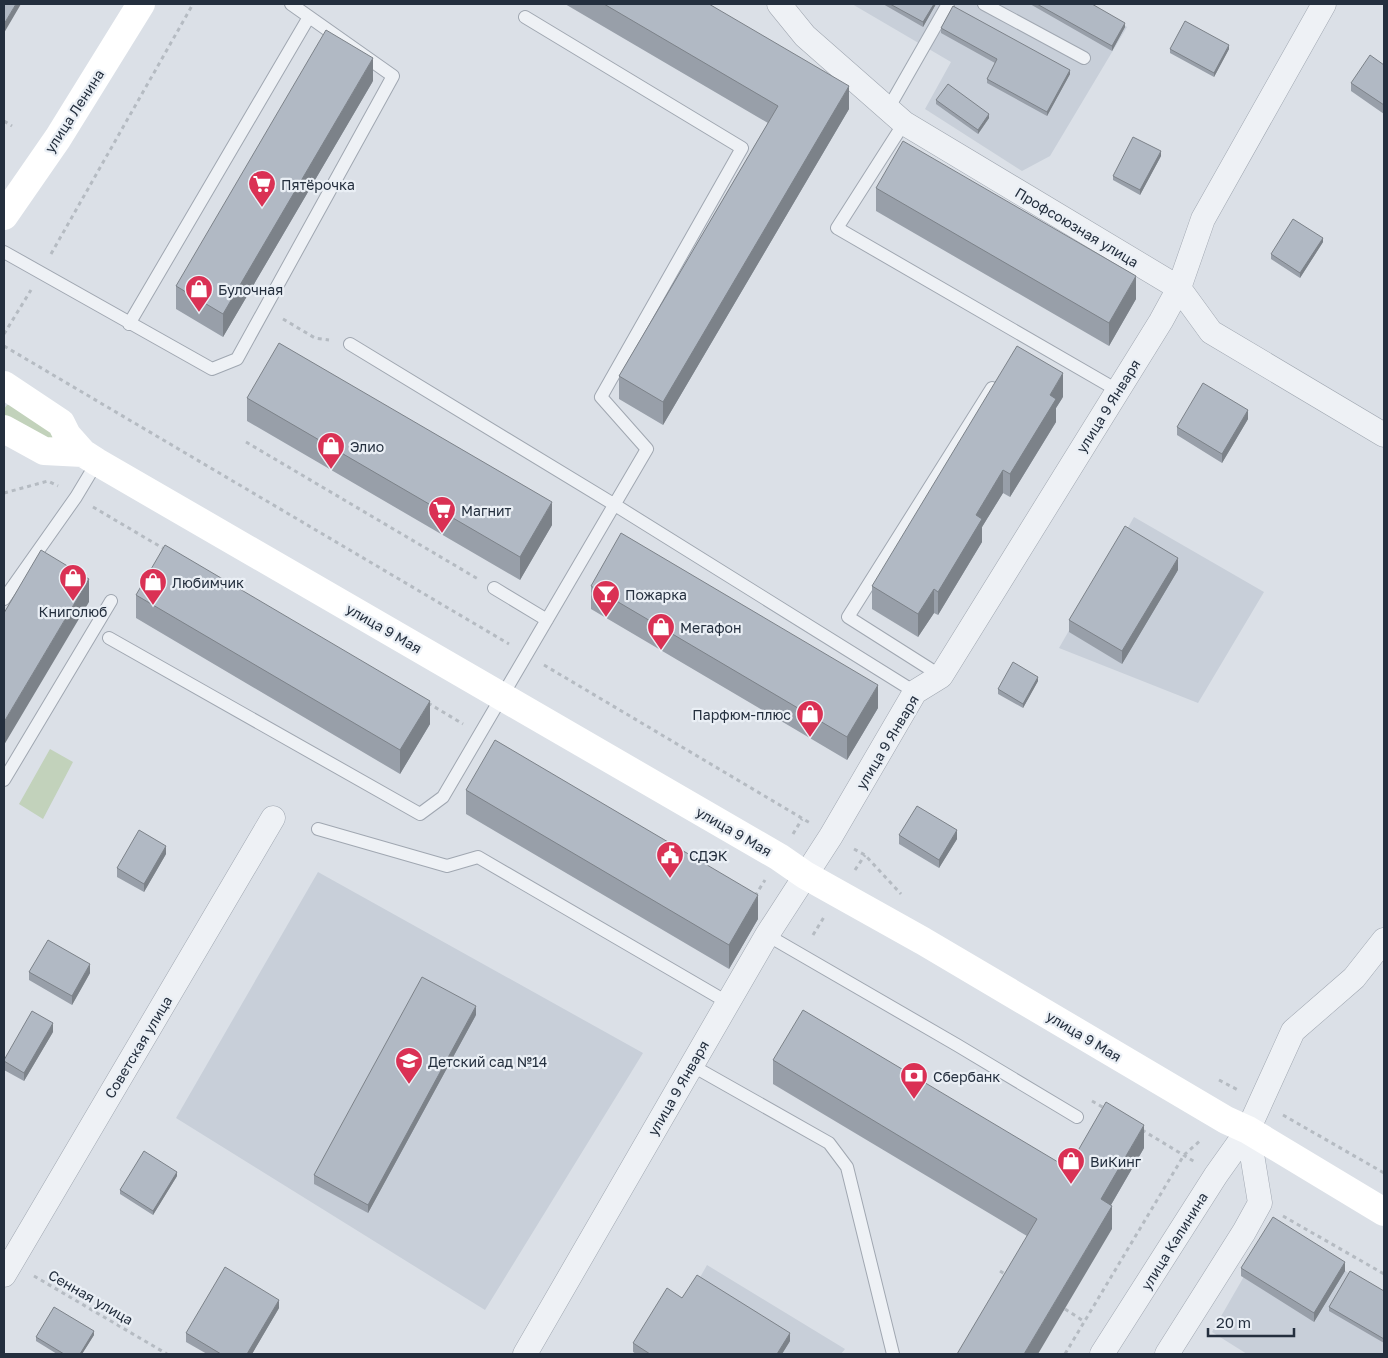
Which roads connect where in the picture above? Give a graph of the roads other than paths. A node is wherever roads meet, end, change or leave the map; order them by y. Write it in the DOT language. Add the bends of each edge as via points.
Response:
graph roads {
  1 [pos="141,4"];
  2 [pos="290,4"];
  3 [pos="779,4"];
  4 [pos="948,4"];
  5 [pos="984,4"];
  6 [pos="1324,4"];
  7 [pos="309,17"];
  8 [pos="525,17"];
  9 [pos="1084,58"];
  10 [pos="896,116"];
  11 [pos="7,204"];
  12 [pos="4,252"];
  13 [pos="1179,288"];
  14 [pos="129,324"];
  15 [pos="350,344"];
  16 [pos="998,378"];
  17 [pos="4,385"];
  18 [pos="1117,390"];
  19 [pos="4,429"];
  20 [pos="1384,435"];
  21 [pos="90,457"];
  22 [pos="614,505"];
  23 [pos="494,588"];
  24 [pos="4,599"];
  25 [pos="111,601"];
  26 [pos="547,620"];
  27 [pos="109,638"];
  28 [pos="941,676"];
  29 [pos="915,692"];
  30 [pos="502,697"];
  31 [pos="4,780"];
  32 [pos="273,818"];
  33 [pos="318,828"];
  34 [pos="805,875"];
  35 [pos="767,935"];
  36 [pos="1384,940"];
  37 [pos="727,1002"];
  38 [pos="691,1065"];
  39 [pos="1076,1117"];
  40 [pos="1238,1125"];
  41 [pos="1384,1212"];
  42 [pos="7,1269"];
  43 [pos="525,1354"];
  44 [pos="893,1354"];
  45 [pos="1102,1354"];
  46 [pos="1167,1354"];
  1 -- 11 [label="street, улица Ленина" via="58,138"];
  2 -- 7 [label="lane"];
  3 -- 10 [label="street, Профсоюзная улица" via="805,36"];
  4 -- 10 [label="lane"];
  5 -- 9 [label="lane"];
  6 -- 13 [label="street, улица 9 Января" via="1203,219"];
  7 -- 14 [label="lane"];
  7 -- 14 [label="lane" via="393,76 238,359 212,369"];
  8 -- 22 [label="lane" via="742,148 601,397 647,449"];
  10 -- 13 [label="street, Профсоюзная улица"];
  10 -- 18 [label="lane" via="837,228 1021,341"];
  12 -- 14 [label="lane"];
  13 -- 18 [label="street, улица 9 Января"];
  13 -- 20 [label="street, Профсоюзная улица" via="1211,332"];
  15 -- 22 [label="lane"];
  16 -- 28 [label="lane" via="848,617"];
  17 -- 21 [label="street, улица 9 Мая" via="61,422 68,435"];
  18 -- 28 [label="street, улица 9 Января"];
  19 -- 21 [label="street, улица 9 Мая" via="44,451"];
  21 -- 24 [label="lane" via="76,497"];
  21 -- 30 [label="street, улица 9 Мая"];
  22 -- 26 [label="lane"];
  22 -- 29 [label="lane"];
  23 -- 26 [label="lane"];
  25 -- 31 [label="lane"];
  26 -- 30 [label="lane"];
  27 -- 30 [label="lane" via="420,814 443,797"];
  28 -- 29 [label="street, улица 9 Января"];
  29 -- 34 [label="street, улица 9 Января"];
  30 -- 34 [label="street, улица 9 Мая"];
  32 -- 42 [label="street, Советская улица"];
  33 -- 37 [label="lane" via="447,866 478,857"];
  34 -- 35 [label="street, улица 9 Января"];
  34 -- 40 [label="street, улица 9 Мая"];
  35 -- 37 [label="street, улица 9 Января"];
  35 -- 39 [label="lane"];
  36 -- 40 [label="street, улица Калинина" via="1354,978 1294,1031 1261,1102"];
  37 -- 38 [label="street, улица 9 Января"];
  38 -- 43 [label="street, улица 9 Января"];
  38 -- 44 [label="lane" via="829,1143 847,1167"];
  40 -- 41 [label="street, улица 9 Мая"];
  40 -- 45 [label="street, улица Калинина" via="1216,1175"];
  40 -- 46 [label="street" via="1260,1203"];
}
